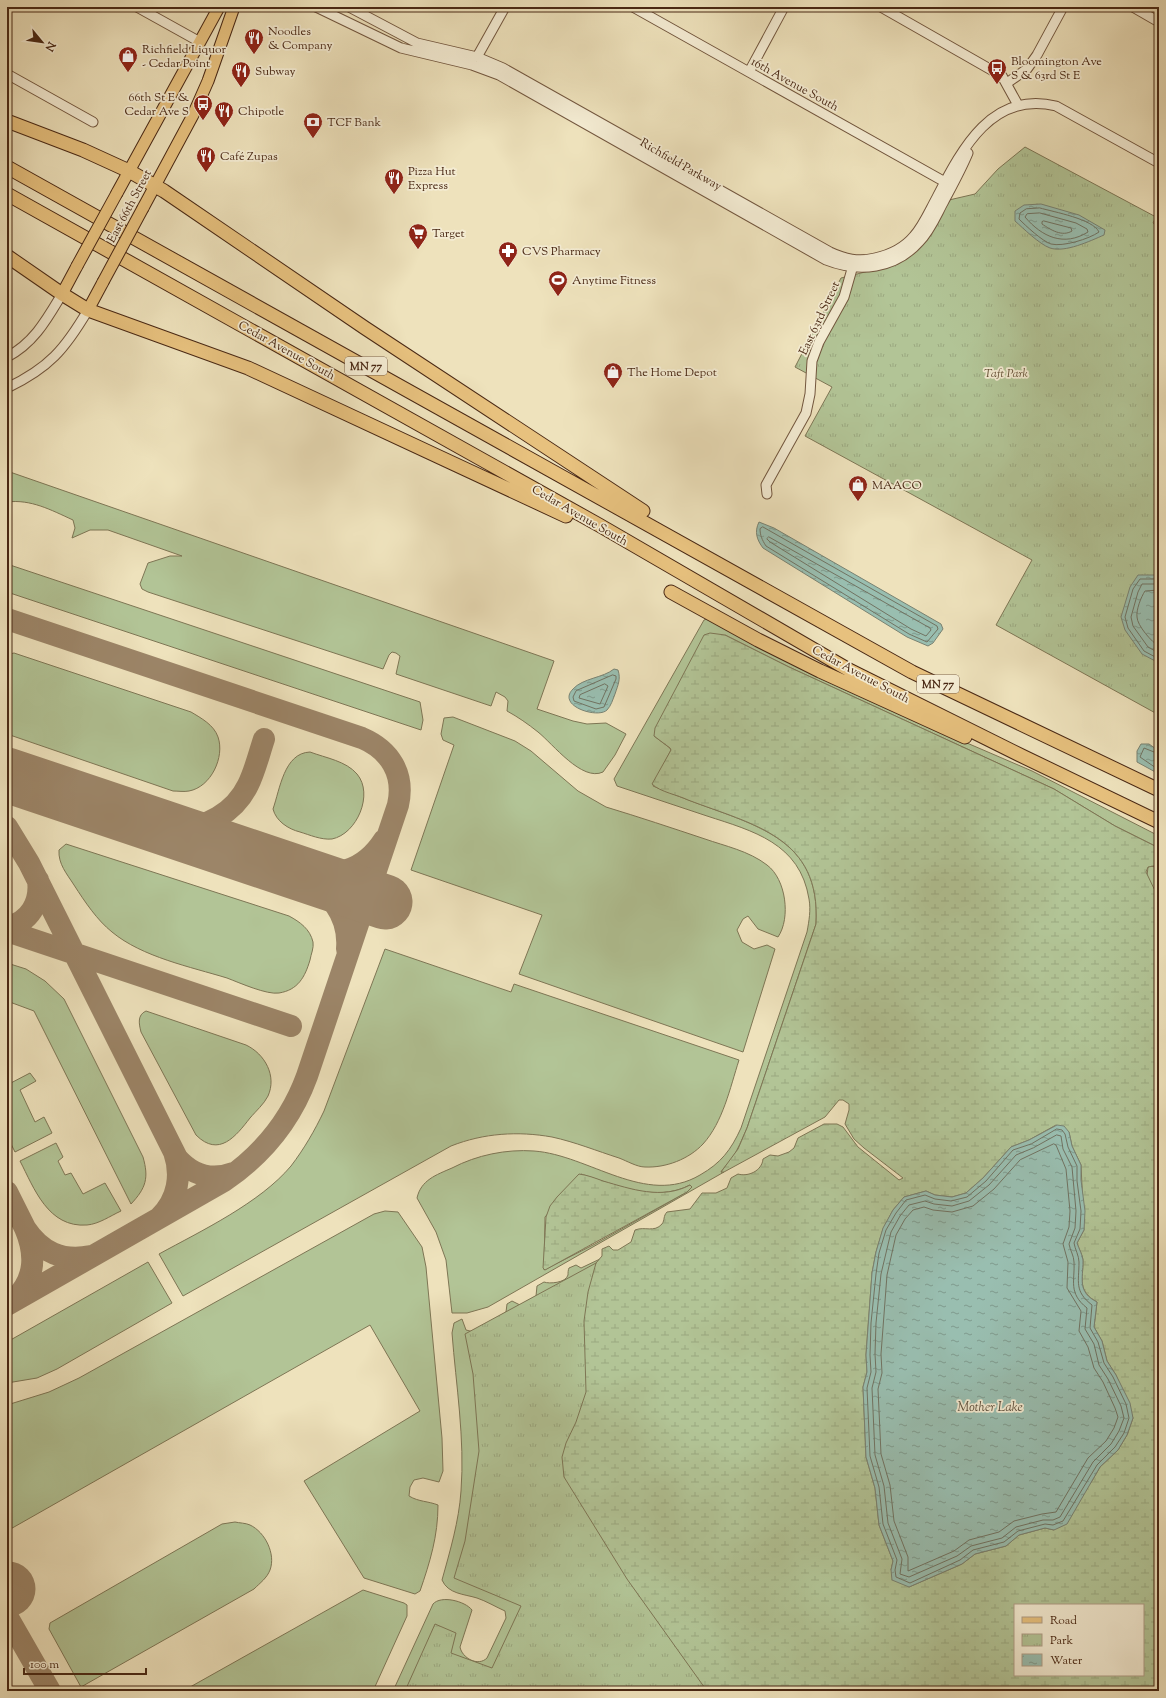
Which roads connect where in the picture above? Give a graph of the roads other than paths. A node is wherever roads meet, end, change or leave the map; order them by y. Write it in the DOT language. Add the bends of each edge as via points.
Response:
graph roads {
  1 [pos="137,7"];
  2 [pos="219,7"];
  3 [pos="234,7"];
  4 [pos="317,7"];
  5 [pos="350,7"];
  6 [pos="505,7"];
  7 [pos="633,7"];
  8 [pos="784,7"];
  9 [pos="881,7"];
  10 [pos="1063,7"];
  11 [pos="1133,7"];
  12 [pos="363,14"];
  13 [pos="1159,22"];
  14 [pos="200,42"];
  15 [pos="477,57"];
  16 [pos="749,72"];
  17 [pos="7,74"];
  18 [pos="1007,83"];
  19 [pos="1013,106"];
  20 [pos="7,121"];
  21 [pos="93,122"];
  22 [pos="977,133"];
  23 [pos="1159,163"];
  24 [pos="7,167"];
  25 [pos="129,171"];
  26 [pos="945,182"];
  27 [pos="155,186"];
  28 [pos="7,194"];
  29 [pos="7,256"];
  30 [pos="853,264"];
  31 [pos="62,294"];
  32 [pos="88,310"];
  33 [pos="7,357"];
  34 [pos="7,388"];
  35 [pos="767,494"];
  36 [pos="724,566"];
  37 [pos="709,589"];
  38 [pos="671,592"];
  39 [pos="1022,756"];
  40 [pos="1075,782"];
  41 [pos="1159,790"];
  42 [pos="1159,822"];
  43 [pos="1159,832"];
  1 -- 14 [label="street"];
  2 -- 14 [label="main road, East 66th Street"];
  3 -- 27 [label="main road, East 66th Street" via="193,115"];
  4 -- 12 [label="street" via="355,20"];
  4 -- 30 [label="street, Richfield Parkway" via="401,48 491,71 826,260"];
  5 -- 12 [label="street, Richfield Parkway"];
  6 -- 15 [label="street"];
  7 -- 16 [label="street, 16th Avenue South"];
  8 -- 16 [label="street"];
  9 -- 18 [label="street" via="996,71"];
  10 -- 18 [label="street" via="1037,55 1023,73"];
  11 -- 13 [label="street"];
  12 -- 15 [label="street, Richfield Parkway" via="417,43"];
  14 -- 25 [label="main road, East 66th Street"];
  15 -- 30 [label="street, Richfield Parkway" via="503,68"];
  16 -- 26 [label="street, 16th Avenue South"];
  17 -- 21 [label="street"];
  18 -- 19 [label="street"];
  19 -- 22 [label="street, Richfield Parkway" via="993,117"];
  19 -- 23 [label="street" via="1038,103 1056,106"];
  20 -- 25 [label="highway"];
  22 -- 26 [label="street, Richfield Parkway"];
  22 -- 30 [label="street, Richfield Parkway" via="960,173 920,242 904,256 893,261 875,266"];
  24 -- 36 [label="highway, Cedar Avenue South / MN 77"];
  25 -- 27 [label="highway"];
  25 -- 31 [label="main road, East 66th Street, bridge"];
  26 -- 30 [label="street, Richfield Parkway" via="918,231 907,243 880,257"];
  27 -- 32 [label="main road, East 66th Street, bridge"];
  27 -- 36 [label="highway"];
  28 -- 37 [label="highway, Cedar Avenue South / MN 77"];
  29 -- 31 [label="highway"];
  30 -- 35 [label="street, East 63rd Street" via="844,297 819,342 812,361 806,413 766,485"];
  31 -- 32 [label="highway"];
  31 -- 33 [label="street" via="36,334"];
  32 -- 34 [label="street, East 66th Street" via="61,351 34,374"];
  32 -- 37 [label="highway" via="248,368 502,485"];
  36 -- 41 [label="highway, Cedar Avenue South / MN 77" via="912,672"];
  37 -- 39 [label="highway, Cedar Avenue South / MN 77" via="849,670"];
  38 -- 39 [label="highway" via="820,671 966,738"];
  39 -- 40 [label="highway, Cedar Avenue South / MN 77"];
  40 -- 42 [label="highway, Cedar Avenue South / MN 77"];
  40 -- 43 [label="highway"];
}
